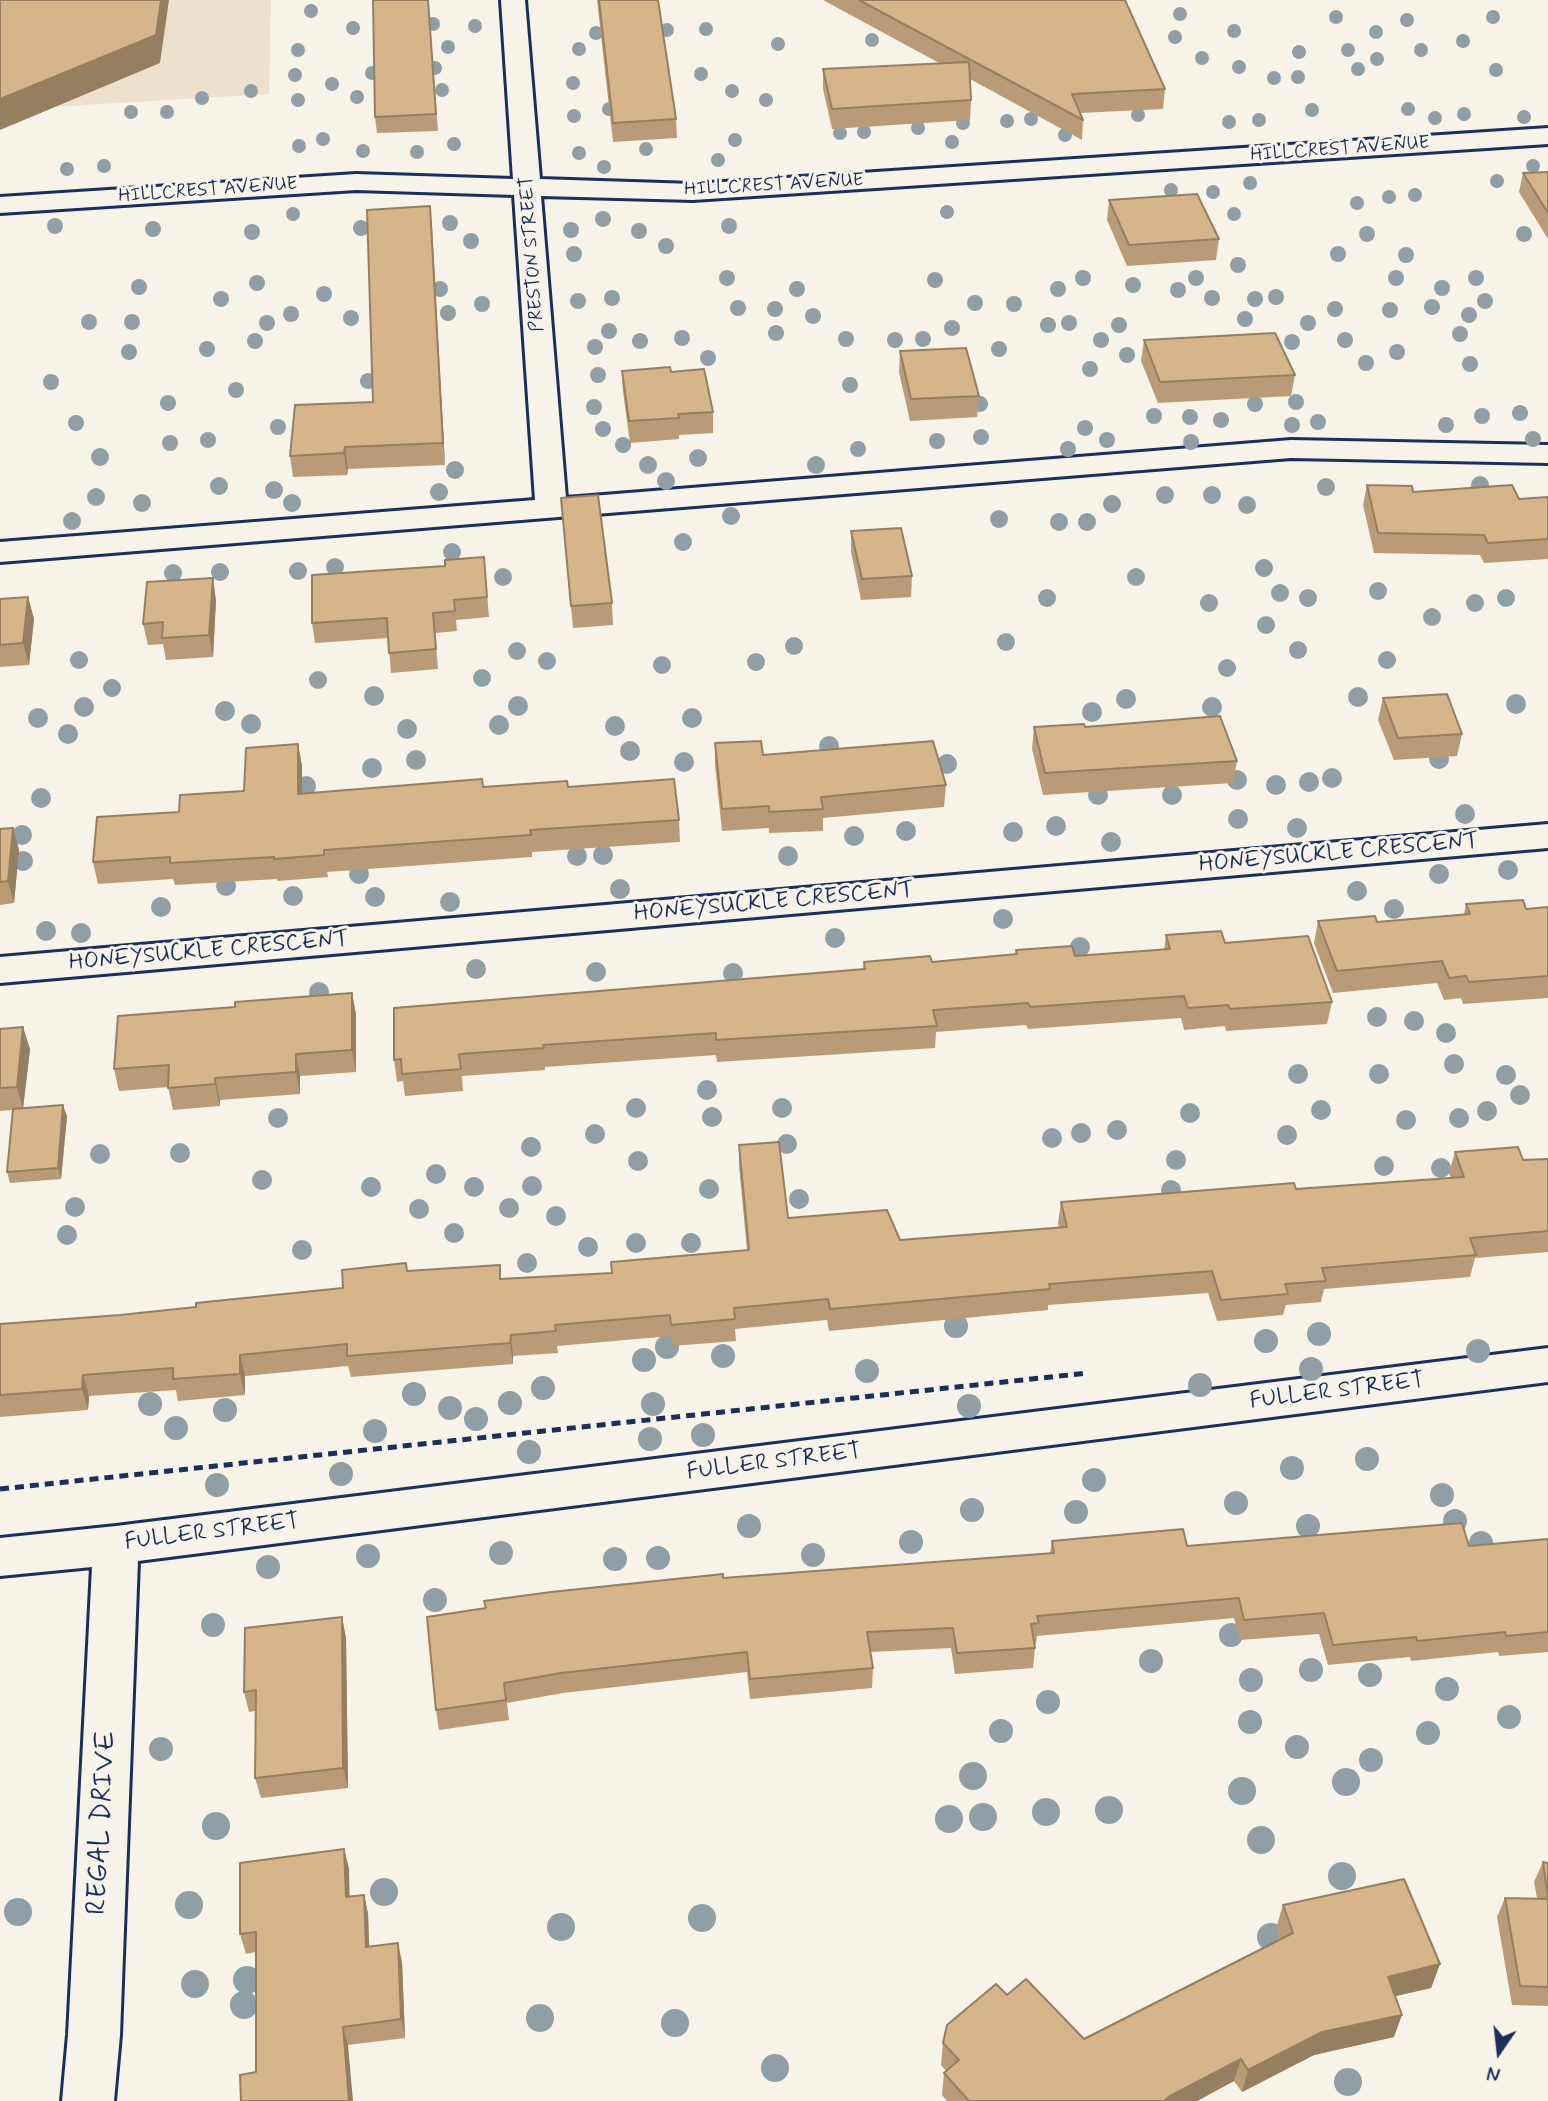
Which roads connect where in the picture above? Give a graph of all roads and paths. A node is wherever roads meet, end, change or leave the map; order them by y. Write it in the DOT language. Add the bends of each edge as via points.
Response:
graph roads {
  1 [pos="513,0"];
  2 [pos="1548,136"];
  3 [pos="528,187"];
  4 [pos="0,205"];
  5 [pos="1548,454"];
  6 [pos="551,508"];
  7 [pos="0,552"];
  8 [pos="1548,836"];
  9 [pos="0,970"];
  10 [pos="1548,1365"];
  11 [pos="1094,1373"];
  12 [pos="0,1489"];
  13 [pos="116,1545"];
  14 [pos="0,1557"];
  15 [pos="88,2101"];
  1 -- 3 [label="street, PRESTON STREET"];
  2 -- 3 [label="street, HILLCREST AVENUE" via="694,192"];
  3 -- 4 [label="street, HILLCREST AVENUE" via="356,182"];
  3 -- 6 [label="street, PRESTON STREET"];
  5 -- 6 [label="street" via="1291,449"];
  6 -- 7 [label="street"];
  8 -- 9 [label="street, HONEYSUCKLE CRESCENT"];
  10 -- 13 [label="street, FULLER STREET"];
  11 -- 12 [label="path"];
  13 -- 14 [label="street, FULLER STREET"];
  13 -- 15 [label="street, REGAL DRIVE"];
}
